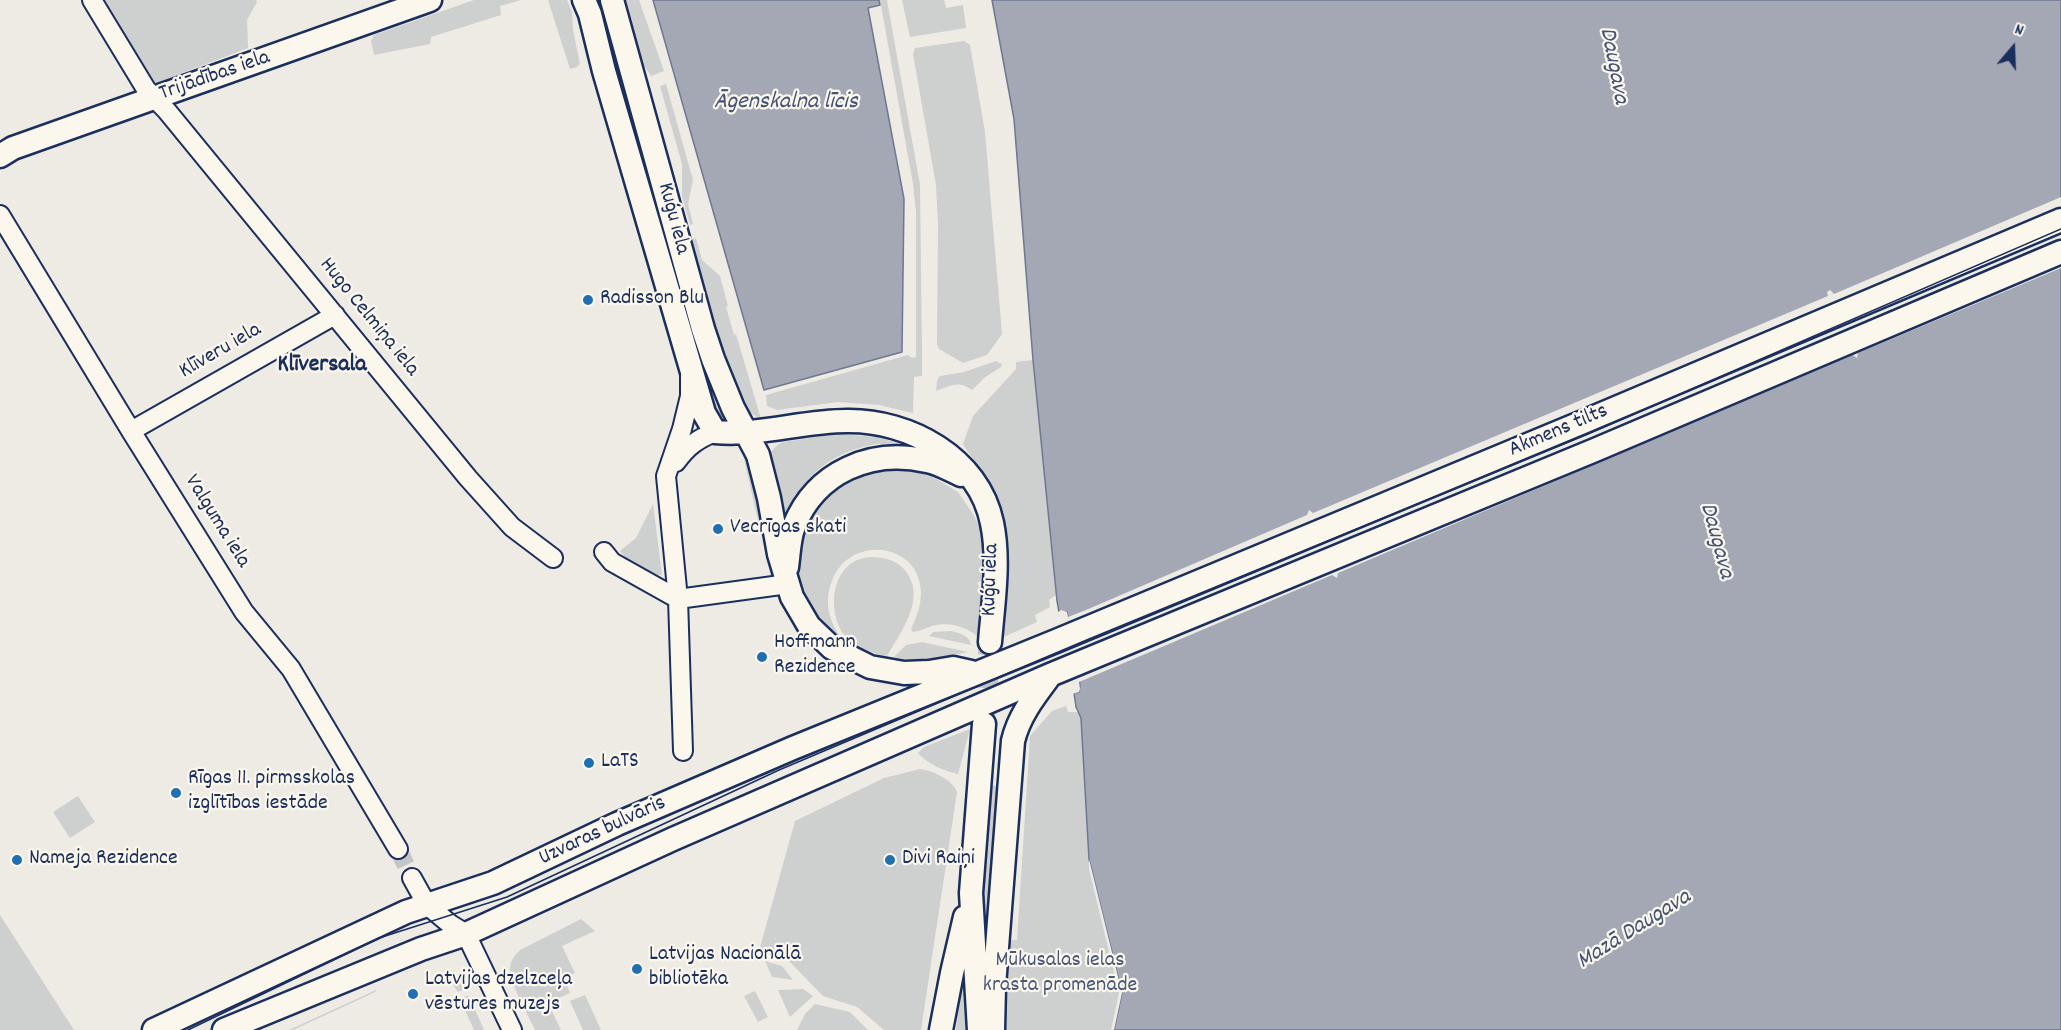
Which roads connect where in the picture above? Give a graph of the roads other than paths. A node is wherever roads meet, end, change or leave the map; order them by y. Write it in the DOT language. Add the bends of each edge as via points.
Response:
graph roads {
  1 [pos="92,0"];
  2 [pos="430,0"];
  3 [pos="584,0"];
  4 [pos="612,0"];
  5 [pos="156,98"];
  6 [pos="640,100"];
  7 [pos="615,106"];
  8 [pos="0,156"];
  9 [pos="0,216"];
  10 [pos="2061,220"];
  11 [pos="2061,252"];
  12 [pos="335,315"];
  13 [pos="690,366"];
  14 [pos="131,432"];
  15 [pos="715,432"];
  16 [pos="746,433"];
  17 [pos="666,476"];
  18 [pos="973,480"];
  19 [pos="608,557"];
  20 [pos="553,558"];
  21 [pos="787,578"];
  22 [pos="678,599"];
  23 [pos="1056,641"];
  24 [pos="990,642"];
  25 [pos="975,673"];
  26 [pos="1055,673"];
  27 [pos="984,724"];
  28 [pos="683,752"];
  29 [pos="398,849"];
  30 [pos="412,878"];
  31 [pos="971,893"];
  32 [pos="427,905"];
  33 [pos="466,934"];
  34 [pos="154,1030"];
  35 [pos="224,1030"];
  36 [pos="512,1030"];
  37 [pos="941,1030"];
  38 [pos="979,1030"];
  39 [pos="993,1030"];
  1 -- 5 [label="street, Hugo Celmiņa iela" via="146,89"];
  2 -- 5 [label="main road, Trijādības iela"];
  3 -- 7 [label="main road, Kuģu iela"];
  4 -- 6 [label="main road, Kuģu iela"];
  5 -- 8 [label="main road, Trijādības iela"];
  5 -- 12 [label="street, Hugo Celmiņa iela"];
  6 -- 7 [label="main road" via="627,87 619,89"];
  6 -- 16 [label="main road, Kuģu iela" via="703,329"];
  7 -- 13 [label="main road, Kuģu iela"];
  9 -- 14 [label="street, Valguma iela"];
  10 -- 23 [label="main road, Akmens tilts"];
  11 -- 26 [label="main road, Akmens tilts"];
  12 -- 14 [label="street, Klīveru iela"];
  12 -- 20 [label="street, Hugo Celmiņa iela" via="468,478 513,527"];
  13 -- 15 [label="main road, Kuģu iela" via="704,413"];
  13 -- 17 [label="street, Kuģu iela" via="690,396"];
  14 -- 29 [label="street, Valguma iela" via="244,612 291,669"];
  15 -- 16 [label="main road, Kuģu iela"];
  15 -- 17 [label="street, Kuģu iela" via="689,445"];
  16 -- 18 [label="main road, Kuģu iela" via="845,421 886,425 933,444"];
  16 -- 21 [label="main road" via="758,455"];
  17 -- 22 [label="street, Kuģu iela"];
  18 -- 21 [label="main road" via="914,459 877,459 842,470 814,493 793,528"];
  18 -- 24 [label="main road, Kuģu iela" via="994,531"];
  19 -- 22 [label="street"];
  21 -- 22 [label="street"];
  21 -- 25 [label="main road" via="792,597 809,626 832,648 859,663 904,672 953,668"];
  22 -- 28 [label="street, Kuģu iela"];
  23 -- 25 [label="main road, Uzvaras bulvāris"];
  25 -- 32 [label="main road, Uzvaras bulvāris" via="617,825 493,884"];
  26 -- 33 [label="main road, Uzvaras bulvāris" via="684,834"];
  26 -- 39 [label="main road" via="1028,705 1012,741"];
  27 -- 31 [label="main road"];
  30 -- 32 [label="street"];
  31 -- 37 [label="main road"];
  31 -- 38 [label="main road"];
  32 -- 33 [label="street"];
  32 -- 34 [label="main road, Uzvaras bulvāris"];
  33 -- 35 [label="main road, Uzvaras bulvāris"];
  33 -- 36 [label="street"];
}
